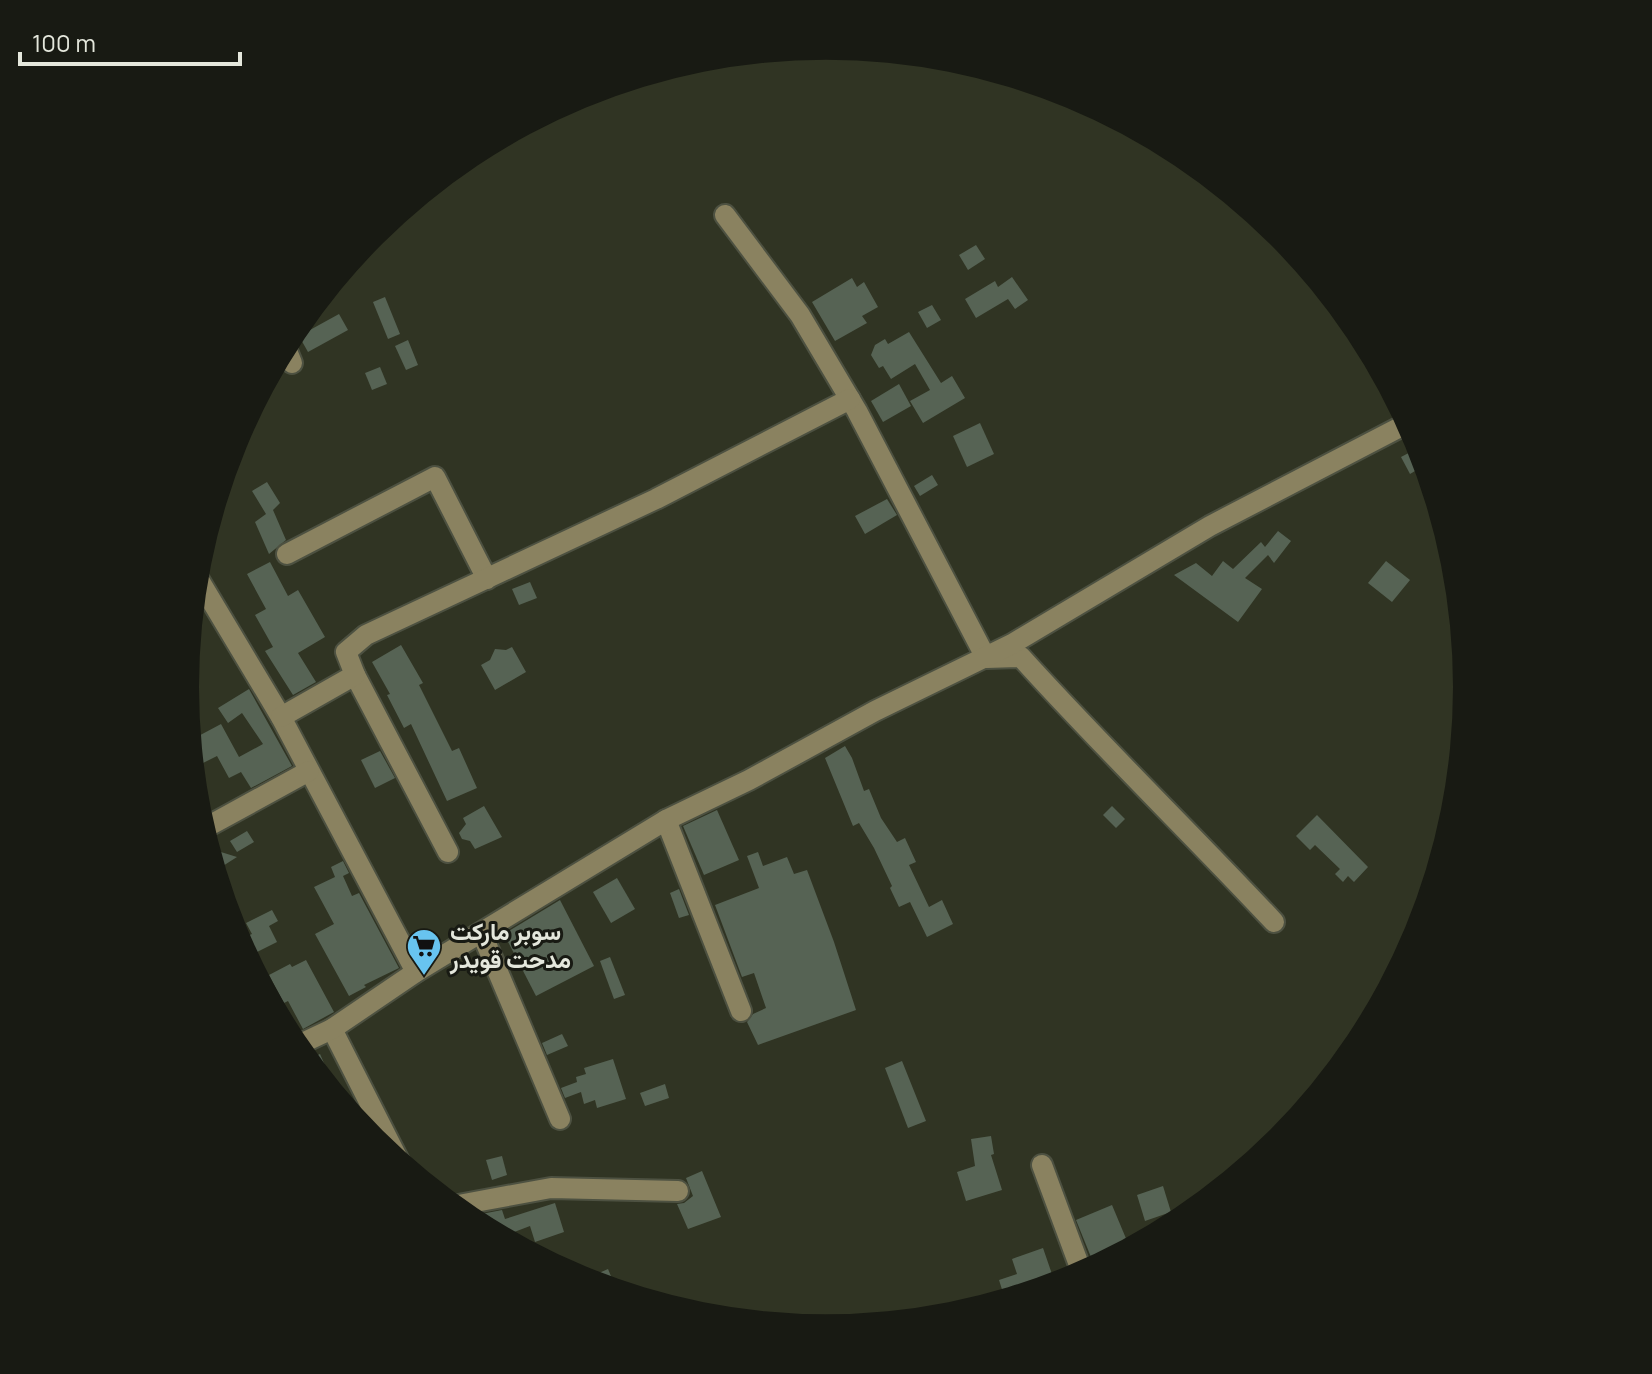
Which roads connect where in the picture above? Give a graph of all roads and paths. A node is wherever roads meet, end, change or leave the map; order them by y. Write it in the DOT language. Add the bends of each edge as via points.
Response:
graph roads {
  1 [pos="725,215"];
  2 [pos="850,399"];
  3 [pos="1397,429"];
  4 [pos="287,554"];
  5 [pos="487,579"];
  6 [pos="206,592"];
  7 [pos="986,658"];
  8 [pos="355,675"];
  9 [pos="281,717"];
  10 [pos="309,771"];
  11 [pos="666,820"];
  12 [pos="214,823"];
  13 [pos="448,852"];
  14 [pos="1274,922"];
  15 [pos="482,934"];
  16 [pos="416,972"];
  17 [pos="741,1011"];
  18 [pos="332,1029"];
  19 [pos="309,1040"];
  20 [pos="560,1119"];
  21 [pos="383,1130"];
  22 [pos="1042,1165"];
  23 [pos="678,1191"];
  24 [pos="471,1203"];
  25 [pos="1077,1261"];
  1 -- 2 [label="street" via="800,315"];
  2 -- 5 [label="street"];
  2 -- 7 [label="street"];
  3 -- 7 [label="street" via="1210,526"];
  4 -- 5 [label="street" via="435,477"];
  5 -- 8 [label="street" via="366,635 346,652"];
  6 -- 9 [label="street"];
  7 -- 11 [label="street"];
  7 -- 14 [label="street" via="1021,657"];
  8 -- 9 [label="street"];
  8 -- 13 [label="street"];
  9 -- 10 [label="street"];
  10 -- 12 [label="street"];
  10 -- 16 [label="street"];
  11 -- 15 [label="street"];
  11 -- 17 [label="street"];
  15 -- 16 [label="street"];
  15 -- 20 [label="street"];
  16 -- 18 [label="street"];
  18 -- 19 [label="street"];
  18 -- 21 [label="street"];
  22 -- 25 [label="street"];
  23 -- 24 [label="street" via="551,1188"];
}
